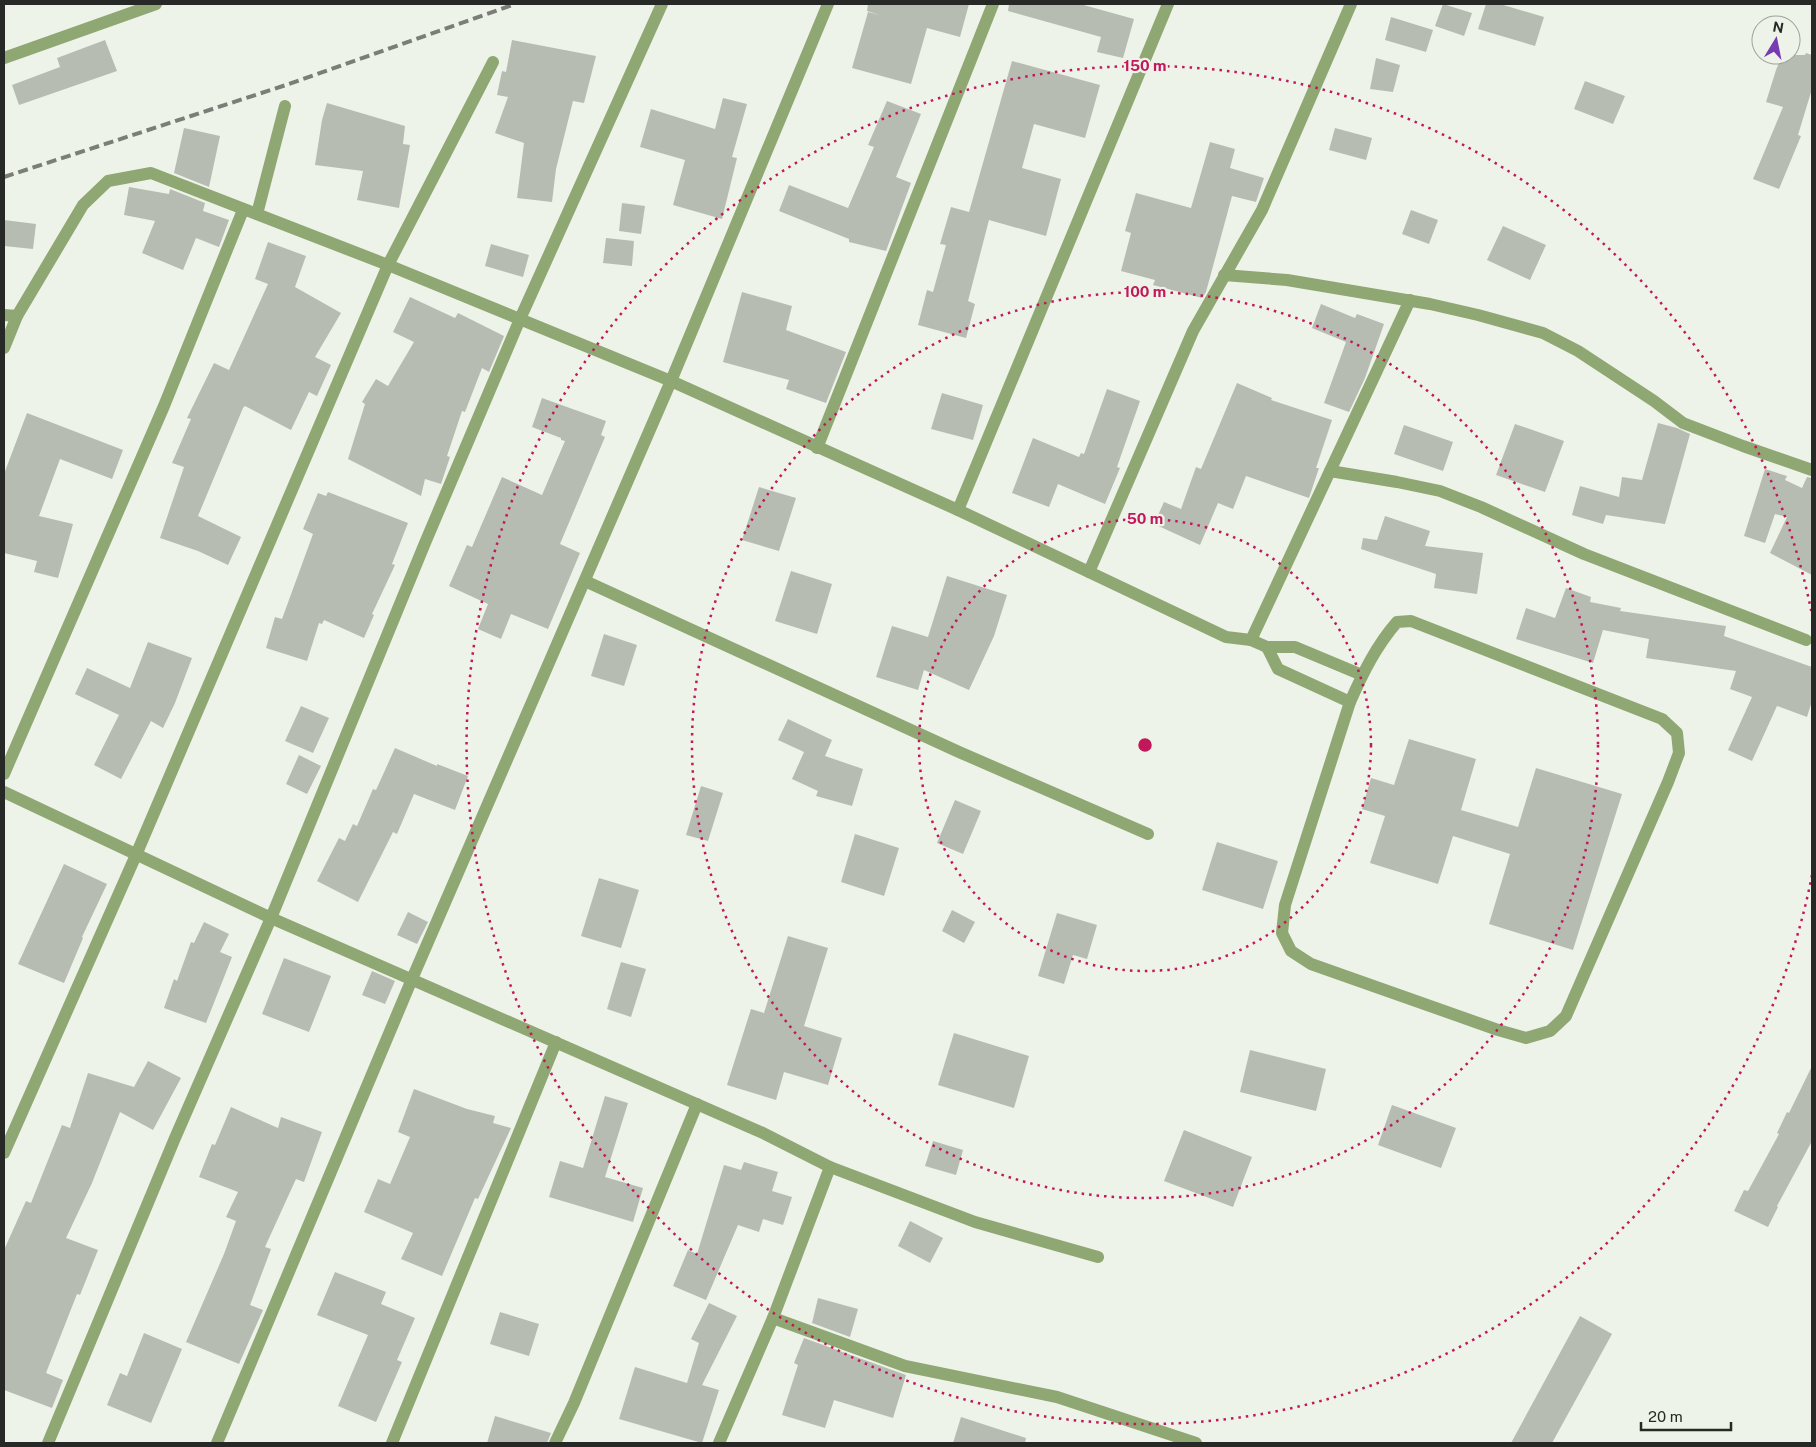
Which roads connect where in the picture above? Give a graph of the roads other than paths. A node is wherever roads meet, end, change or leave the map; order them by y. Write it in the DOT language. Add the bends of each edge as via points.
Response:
graph roads {
  1 [pos="156,4"];
  2 [pos="662,4"];
  3 [pos="828,4"];
  4 [pos="993,4"];
  5 [pos="1168,4"];
  6 [pos="1351,4"];
  7 [pos="4,58"];
  8 [pos="493,62"];
  9 [pos="285,106"];
  10 [pos="244,210"];
  11 [pos="257,214"];
  12 [pos="388,265"];
  13 [pos="1224,275"];
  14 [pos="1410,300"];
  15 [pos="10,315"];
  16 [pos="520,320"];
  17 [pos="4,348"];
  18 [pos="671,381"];
  19 [pos="818,448"];
  20 [pos="1812,470"];
  21 [pos="1330,471"];
  22 [pos="958,510"];
  23 [pos="1089,572"];
  24 [pos="585,581"];
  25 [pos="1251,640"];
  26 [pos="1806,640"];
  27 [pos="1267,647"];
  28 [pos="1362,676"];
  29 [pos="1350,702"];
  30 [pos="4,774"];
  31 [pos="4,792"];
  32 [pos="1148,834"];
  33 [pos="136,855"];
  34 [pos="271,918"];
  35 [pos="412,979"];
  36 [pos="556,1042"];
  37 [pos="697,1104"];
  38 [pos="4,1153"];
  39 [pos="830,1167"];
  40 [pos="1098,1257"];
  41 [pos="773,1318"];
  42 [pos="48,1443"];
  43 [pos="217,1443"];
  44 [pos="392,1443"];
  45 [pos="555,1443"];
  46 [pos="719,1443"];
  47 [pos="1196,1443"];
  1 -- 7 [label="street"];
  2 -- 16 [label="street"];
  3 -- 18 [label="street"];
  4 -- 19 [label="street"];
  5 -- 22 [label="street"];
  6 -- 13 [label="street" via="1262,210"];
  8 -- 12 [label="street"];
  9 -- 11 [label="street"];
  10 -- 11 [label="street"];
  10 -- 15 [label="street" via="151,174 108,181 83,205"];
  10 -- 30 [label="street" via="164,406"];
  11 -- 12 [label="street"];
  12 -- 16 [label="street"];
  12 -- 33 [label="street"];
  13 -- 14 [label="street" via="1287,280"];
  13 -- 23 [label="street" via="1193,331"];
  14 -- 20 [label="street" via="1543,333 1578,351 1683,423"];
  14 -- 21 [label="street"];
  15 -- 17 [label="street"];
  16 -- 18 [label="street"];
  16 -- 34 [label="street"];
  18 -- 19 [label="street"];
  18 -- 24 [label="street"];
  19 -- 22 [label="street"];
  21 -- 25 [label="street"];
  21 -- 26 [label="street" via="1440,491 1584,554"];
  22 -- 23 [label="street"];
  23 -- 25 [label="street" via="1226,637"];
  24 -- 32 [label="street" via="958,752"];
  24 -- 35 [label="street"];
  25 -- 27 [label="street"];
  27 -- 28 [label="street" via="1295,647"];
  27 -- 29 [label="street" via="1278,669"];
  28 -- 29 [label="street"];
  28 -- 29 [label="street" via="1384,637 1397,622 1411,621 1662,719 1677,732 1679,753 1668,782 1566,1016 1550,1031 1526,1038 1498,1030 1312,964 1291,951 1282,933 1285,905"];
  31 -- 33 [label="street"];
  33 -- 34 [label="street"];
  33 -- 38 [label="street"];
  34 -- 35 [label="street"];
  34 -- 42 [label="street"];
  35 -- 36 [label="street"];
  35 -- 43 [label="street"];
  36 -- 37 [label="street"];
  36 -- 44 [label="street"];
  37 -- 39 [label="street"];
  37 -- 45 [label="street"];
  39 -- 40 [label="street" via="975,1222"];
  39 -- 41 [label="street"];
  41 -- 46 [label="street"];
  41 -- 47 [label="street" via="905,1366 1057,1397"];
}
